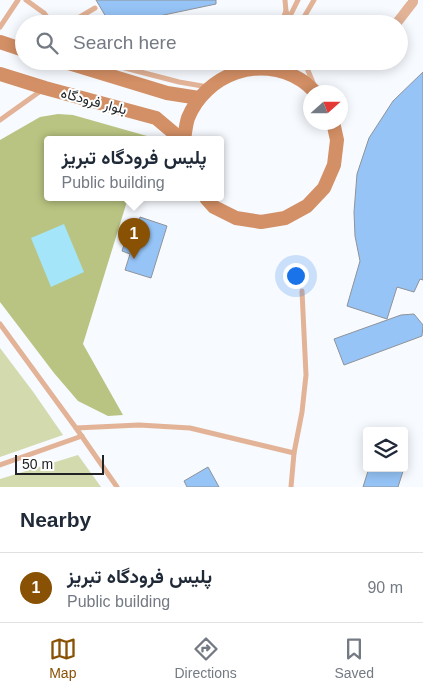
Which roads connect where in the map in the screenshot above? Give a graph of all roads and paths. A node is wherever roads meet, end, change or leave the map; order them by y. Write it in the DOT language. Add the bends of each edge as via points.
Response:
graph roads {
  1 [pos="18,0"];
  2 [pos="26,0"];
  3 [pos="285,0"];
  4 [pos="298,0"];
  5 [pos="314,0"];
  6 [pos="413,0"];
  7 [pos="95,8"];
  8 [pos="286,10"];
  9 [pos="45,15"];
  10 [pos="83,15"];
  11 [pos="284,15"];
  12 [pos="287,15"];
  13 [pos="292,15"];
  14 [pos="305,15"];
  15 [pos="403,15"];
  16 [pos="0,27"];
  17 [pos="0,42"];
  18 [pos="15,47"];
  19 [pos="92,70"];
  20 [pos="133,70"];
  21 [pos="240,70"];
  22 [pos="273,70"];
  23 [pos="307,70"];
  24 [pos="0,74"];
  25 [pos="307,85"];
  26 [pos="313,85"];
  27 [pos="210,87"];
  28 [pos="45,88"];
  29 [pos="199,98"];
  30 [pos="0,120"];
  31 [pos="335,130"];
  32 [pos="178,136"];
  33 [pos="184,136"];
  34 [pos="209,201"];
  35 [pos="302,291"];
  36 [pos="0,324"];
  37 [pos="76,428"];
  38 [pos="82,436"];
  39 [pos="294,453"];
  40 [pos="0,465"];
  41 [pos="116,487"];
  42 [pos="291,487"];
  1 -- 16 [label="lane"];
  2 -- 9 [label="lane"];
  3 -- 8 [label="lane"];
  4 -- 13 [label="lane"];
  5 -- 14 [label="lane"];
  6 -- 15 [label="street"];
  7 -- 10 [label="lane"];
  8 -- 11 [label="lane"];
  8 -- 12 [label="lane"];
  17 -- 18 [label="street"];
  19 -- 29 [label="street, بلوار فرودگاه" via="167,93"];
  20 -- 27 [label="lane"];
  21 -- 27 [label="street"];
  22 -- 25 [label="street"];
  23 -- 26 [label="lane"];
  24 -- 28 [label="street, بلوار فرودگاه"];
  27 -- 29 [label="street"];
  28 -- 30 [label="lane"];
  28 -- 32 [label="street, بلوار فرودگاه" via="156,118"];
  29 -- 33 [label="street" via="188,118"];
  31 -- 34 [label="street" via="334,165 324,188 307,206 285,218 261,222 236,218"];
  35 -- 39 [label="lane" via="306,375"];
  36 -- 37 [label="lane"];
  37 -- 38 [label="lane"];
  37 -- 39 [label="lane" via="139,425 190,428"];
  38 -- 40 [label="lane"];
  38 -- 41 [label="lane"];
  39 -- 42 [label="lane"];
}
